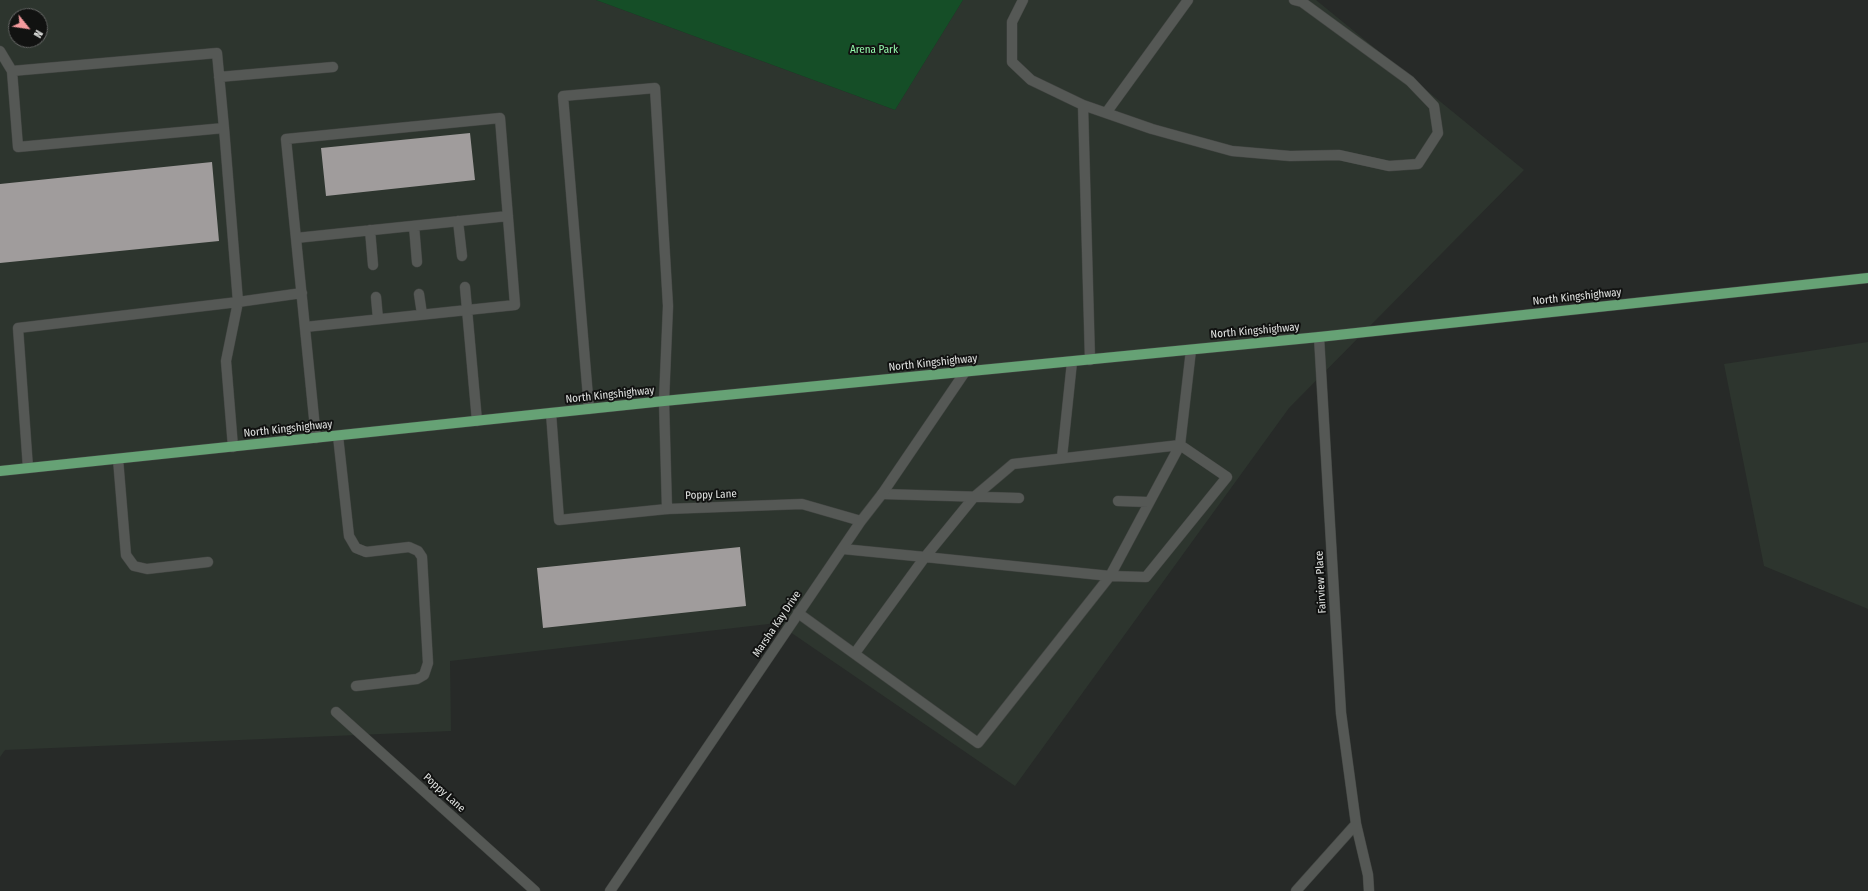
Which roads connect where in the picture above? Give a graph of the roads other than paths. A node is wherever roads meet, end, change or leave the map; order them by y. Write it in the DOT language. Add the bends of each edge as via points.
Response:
graph roads {
  1 [pos="1023,0"];
  2 [pos="1188,0"];
  3 [pos="1294,0"];
  4 [pos="0,52"];
  5 [pos="333,67"];
  6 [pos="12,71"];
  7 [pos="219,77"];
  8 [pos="1082,105"];
  9 [pos="1106,113"];
  10 [pos="224,128"];
  11 [pos="508,216"];
  12 [pos="458,221"];
  13 [pos="414,226"];
  14 [pos="370,230"];
  15 [pos="296,238"];
  16 [pos="462,256"];
  17 [pos="417,262"];
  18 [pos="373,266"];
  19 [pos="1868,278"];
  20 [pos="465,287"];
  21 [pos="302,293"];
  22 [pos="419,294"];
  23 [pos="376,297"];
  24 [pos="238,302"];
  25 [pos="467,310"];
  26 [pos="422,314"];
  27 [pos="378,319"];
  28 [pos="305,327"];
  29 [pos="1319,337"];
  30 [pos="1191,350"];
  31 [pos="1090,360"];
  32 [pos="1072,362"];
  33 [pos="965,372"];
  34 [pos="664,401"];
  35 [pos="589,409"];
  36 [pos="551,413"];
  37 [pos="477,421"];
  38 [pos="338,436"];
  39 [pos="316,438"];
  40 [pos="1180,445"];
  41 [pos="233,447"];
  42 [pos="1062,457"];
  43 [pos="118,459"];
  44 [pos="28,468"];
  45 [pos="0,471"];
  46 [pos="882,494"];
  47 [pos="974,497"];
  48 [pos="1019,498"];
  49 [pos="1118,501"];
  50 [pos="1148,502"];
  51 [pos="667,509"];
  52 [pos="861,521"];
  53 [pos="843,549"];
  54 [pos="925,557"];
  55 [pos="208,562"];
  56 [pos="1110,576"];
  57 [pos="798,613"];
  58 [pos="855,653"];
  59 [pos="356,686"];
  60 [pos="336,712"];
  61 [pos="1356,824"];
  62 [pos="535,891"];
  63 [pos="610,891"];
  64 [pos="1296,891"];
  65 [pos="1369,891"];
  1 -- 8 [label="street" via="1012,22 1012,62 1031,80"];
  2 -- 9 [label="street"];
  3 -- 9 [label="street" via="1302,2 1410,81 1434,106 1438,133 1418,164 1388,166 1339,155 1290,156 1232,151 1152,129"];
  4 -- 6 [label="street"];
  5 -- 7 [label="street"];
  6 -- 7 [label="street" via="217,53"];
  6 -- 10 [label="street" via="18,147"];
  7 -- 10 [label="street"];
  8 -- 9 [label="street"];
  8 -- 31 [label="street"];
  10 -- 24 [label="street"];
  11 -- 12 [label="street"];
  11 -- 15 [label="street" via="500,118 286,139"];
  11 -- 25 [label="street" via="514,305"];
  12 -- 13 [label="street"];
  12 -- 16 [label="street"];
  13 -- 14 [label="street"];
  13 -- 17 [label="street"];
  14 -- 15 [label="street"];
  14 -- 18 [label="street"];
  15 -- 21 [label="street"];
  19 -- 29 [label="main road, North Kingshighway"];
  20 -- 25 [label="street"];
  21 -- 24 [label="street"];
  21 -- 28 [label="street"];
  22 -- 26 [label="street"];
  23 -- 27 [label="street"];
  24 -- 41 [label="street" via="226,361"];
  24 -- 44 [label="street" via="18,328"];
  25 -- 26 [label="street"];
  25 -- 37 [label="street"];
  26 -- 27 [label="street"];
  27 -- 28 [label="street"];
  28 -- 39 [label="street"];
  29 -- 30 [label="main road, North Kingshighway"];
  29 -- 61 [label="street, Fairview Place" via="1341,713"];
  30 -- 31 [label="main road, North Kingshighway"];
  30 -- 40 [label="street"];
  31 -- 32 [label="main road, North Kingshighway"];
  32 -- 33 [label="main road, North Kingshighway"];
  32 -- 42 [label="street"];
  33 -- 34 [label="main road, North Kingshighway"];
  33 -- 46 [label="street, Marsha Kay Drive"];
  34 -- 35 [label="main road, North Kingshighway"];
  34 -- 35 [label="street" via="668,306 655,88 563,96"];
  34 -- 51 [label="street"];
  35 -- 36 [label="main road, North Kingshighway"];
  36 -- 37 [label="main road, North Kingshighway"];
  36 -- 51 [label="street, Poppy Lane" via="559,520"];
  37 -- 38 [label="main road, North Kingshighway"];
  38 -- 39 [label="main road, North Kingshighway"];
  38 -- 59 [label="street" via="349,536 356,548 366,552 409,548 418,551 422,557 428,663 424,675 417,679"];
  39 -- 41 [label="main road, North Kingshighway"];
  40 -- 42 [label="street"];
  40 -- 50 [label="street"];
  40 -- 56 [label="street" via="1227,477 1146,577"];
  41 -- 43 [label="main road, North Kingshighway"];
  42 -- 47 [label="street" via="1012,464"];
  43 -- 44 [label="main road, North Kingshighway"];
  43 -- 55 [label="street" via="126,555 134,566 147,569"];
  44 -- 45 [label="main road, North Kingshighway"];
  46 -- 47 [label="street"];
  46 -- 52 [label="street, Marsha Kay Drive"];
  47 -- 48 [label="street"];
  47 -- 54 [label="street"];
  49 -- 50 [label="street"];
  50 -- 56 [label="street"];
  51 -- 52 [label="street, Poppy Lane" via="802,504"];
  52 -- 53 [label="street, Marsha Kay Drive"];
  53 -- 54 [label="street"];
  53 -- 57 [label="street, Marsha Kay Drive"];
  54 -- 56 [label="street"];
  54 -- 58 [label="street"];
  56 -- 58 [label="street" via="978,743"];
  57 -- 58 [label="street"];
  57 -- 63 [label="street, Marsha Kay Drive"];
  60 -- 62 [label="street, Poppy Lane"];
  61 -- 64 [label="street"];
  61 -- 65 [label="street, Fairview Place"];
}
